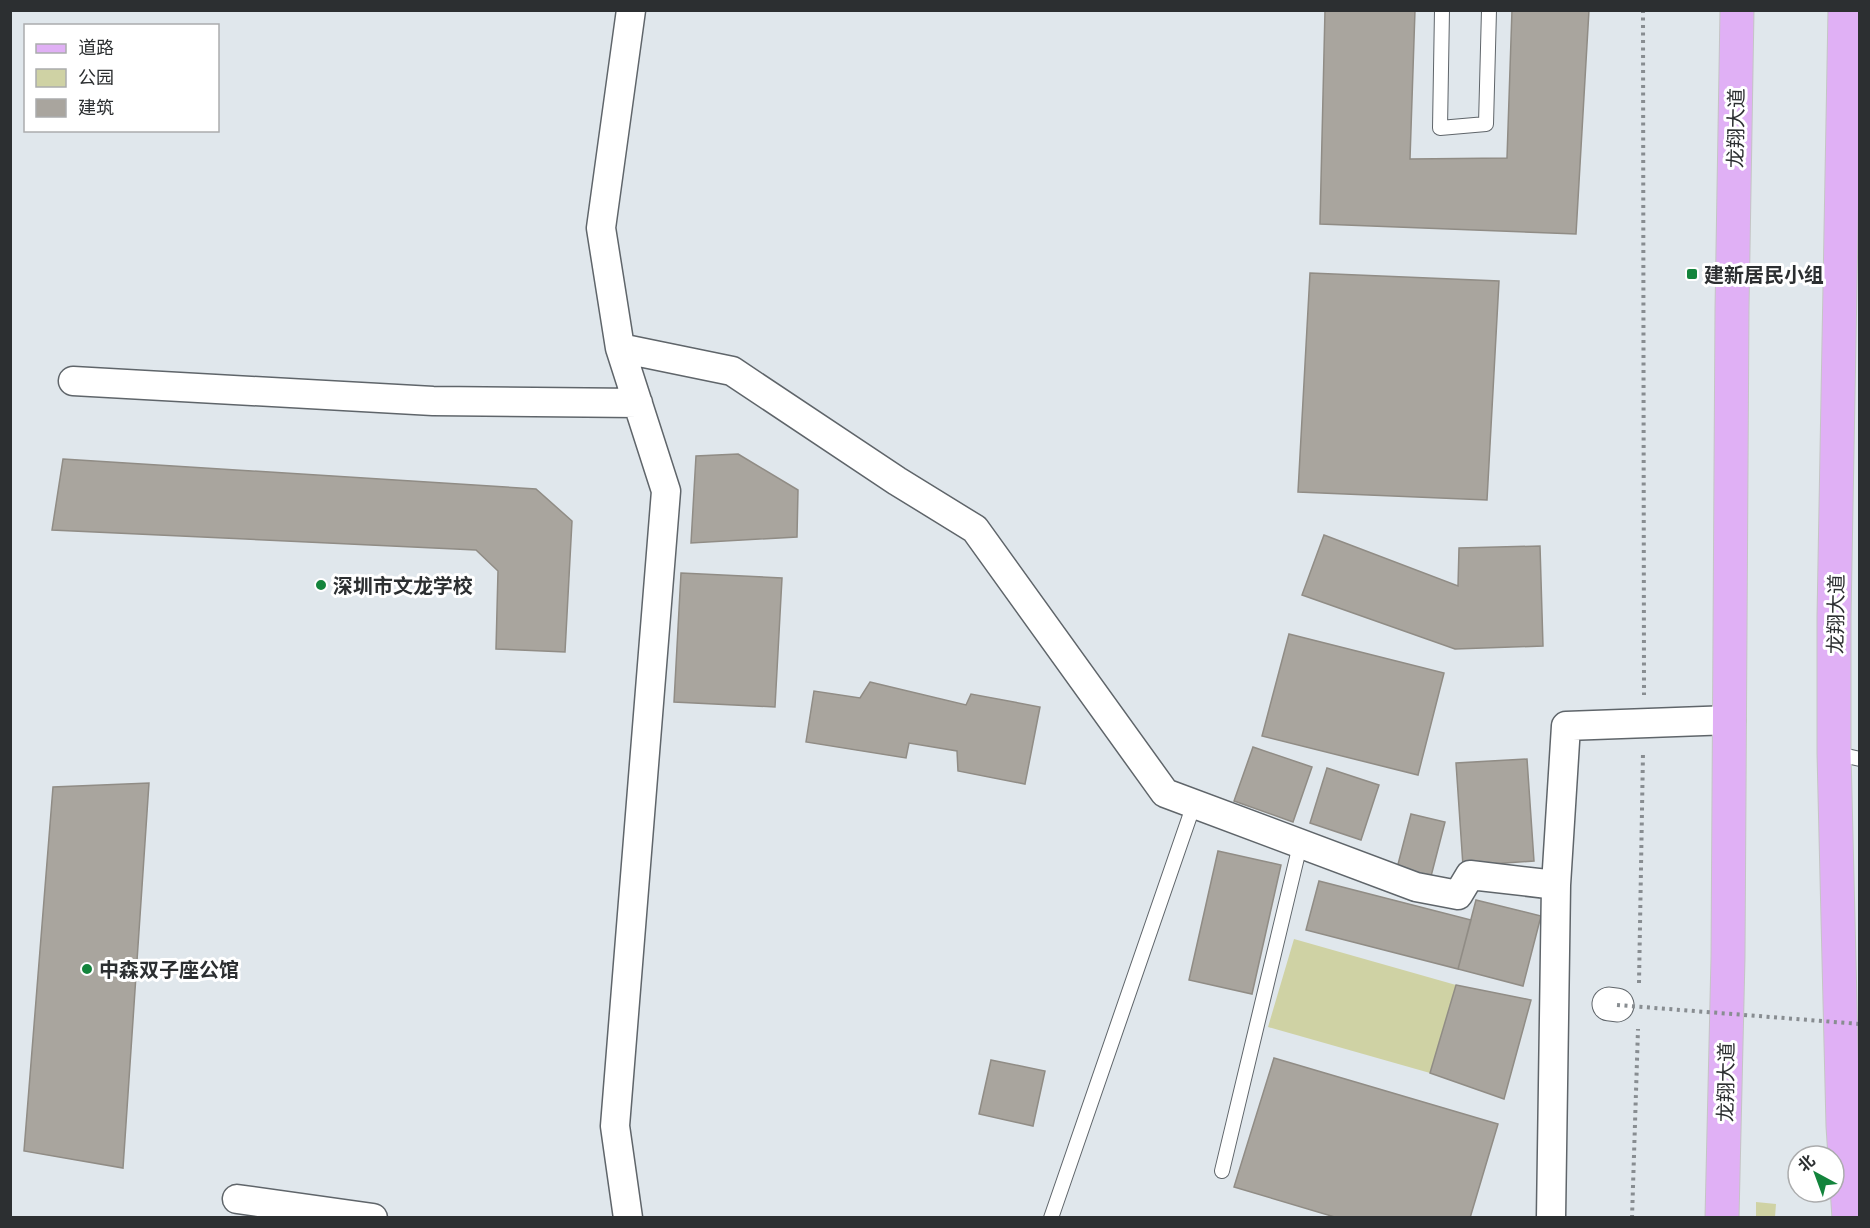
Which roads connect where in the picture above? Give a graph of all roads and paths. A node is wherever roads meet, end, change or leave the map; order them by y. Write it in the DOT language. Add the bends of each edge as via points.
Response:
graph roads {
  1 [pos="631,10"];
  2 [pos="1442,10"];
  3 [pos="1489,10"];
  4 [pos="1643,10"];
  5 [pos="1737,10"];
  6 [pos="1845,10"];
  7 [pos="620,348"];
  8 [pos="73,381"];
  9 [pos="638,403"];
  10 [pos="1731,720"];
  11 [pos="1644,724"];
  12 [pos="1847,756"];
  13 [pos="1194,804"];
  14 [pos="1300,845"];
  15 [pos="1557,885"];
  16 [pos="1630,1006"];
  17 [pos="1860,1024"];
  18 [pos="1222,1171"];
  19 [pos="237,1199"];
  20 [pos="373,1218"];
  21 [pos="628,1218"];
  22 [pos="1051,1218"];
  23 [pos="1551,1218"];
  24 [pos="1632,1218"];
  25 [pos="1722,1218"];
  26 [pos="1849,1218"];
  1 -- 7 [label="street" via="601,228"];
  2 -- 3 [label="lane" via="1440,128 1486,124"];
  4 -- 11 [label="path"];
  5 -- 10 [label="main road, 龙翔大道"];
  6 -- 12 [label="main road, 龙翔大道" via="1834,606"];
  7 -- 9 [label="street"];
  7 -- 13 [label="street" via="732,371 975,529 1165,793"];
  8 -- 9 [label="street" via="433,400"];
  9 -- 21 [label="street" via="666,490 615,1126"];
  10 -- 11 [label="street"];
  10 -- 25 [label="main road, 龙翔大道"];
  11 -- 15 [label="street" via="1566,726"];
  11 -- 16 [label="path"];
  12 -- 26 [label="main road, 龙翔大道" via="1843,1126"];
  13 -- 14 [label="street"];
  13 -- 22 [label="lane"];
  14 -- 15 [label="street" via="1416,887 1458,895 1470,875"];
  14 -- 18 [label="lane"];
  15 -- 23 [label="street"];
  16 -- 17 [label="path, bridge"];
  16 -- 24 [label="path"];
  19 -- 20 [label="street"];
}
